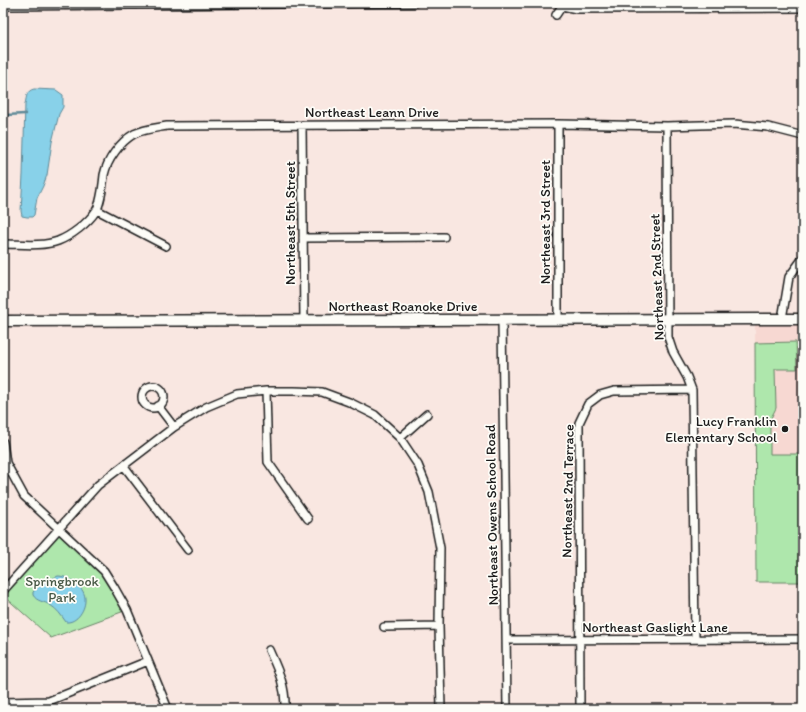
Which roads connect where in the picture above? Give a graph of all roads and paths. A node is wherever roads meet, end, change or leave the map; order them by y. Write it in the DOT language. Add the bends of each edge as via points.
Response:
graph roads {
  1 [pos="245,3"];
  2 [pos="414,3"];
  3 [pos="560,4"];
  4 [pos="3,6"];
  5 [pos="803,8"];
  6 [pos="556,15"];
  7 [pos="558,124"];
  8 [pos="302,125"];
  9 [pos="667,126"];
  10 [pos="803,136"];
  11 [pos="97,210"];
  12 [pos="444,237"];
  13 [pos="303,238"];
  14 [pos="3,244"];
  15 [pos="166,246"];
  16 [pos="803,258"];
  17 [pos="558,319"];
  18 [pos="669,319"];
  19 [pos="782,319"];
  20 [pos="803,319"];
  21 [pos="304,320"];
  22 [pos="502,320"];
  23 [pos="3,321"];
  24 [pos="692,390"];
  25 [pos="266,391"];
  26 [pos="158,406"];
  27 [pos="426,414"];
  28 [pos="174,427"];
  29 [pos="400,438"];
  30 [pos="3,442"];
  31 [pos="124,466"];
  32 [pos="308,519"];
  33 [pos="58,530"];
  34 [pos="188,550"];
  35 [pos="3,591"];
  36 [pos="439,626"];
  37 [pos="384,627"];
  38 [pos="695,639"];
  39 [pos="803,639"];
  40 [pos="507,640"];
  41 [pos="580,640"];
  42 [pos="269,650"];
  43 [pos="148,661"];
  44 [pos="3,702"];
  45 [pos="168,709"];
  46 [pos="285,709"];
  47 [pos="441,709"];
  48 [pos="507,709"];
  49 [pos="580,709"];
  1 -- 2 [label="street"];
  1 -- 4 [label="street"];
  3 -- 5 [label="street" via="577,9"];
  3 -- 6 [label="street"];
  7 -- 8 [label="street, Northeast Leann Drive"];
  7 -- 9 [label="street, Northeast Leann Drive"];
  7 -- 17 [label="street, Northeast 3rd Street"];
  8 -- 11 [label="street, Northeast Leann Drive" via="167,126 134,134 122,144 105,168"];
  8 -- 13 [label="street, Northeast 5th Street"];
  9 -- 10 [label="street, Northeast Leann Drive" via="734,124 768,127"];
  9 -- 18 [label="street, Northeast 2nd Street"];
  11 -- 14 [label="street" via="84,224 59,241 46,244"];
  11 -- 15 [label="street"];
  12 -- 13 [label="street"];
  13 -- 21 [label="street, Northeast 5th Street"];
  16 -- 19 [label="street" via="788,277"];
  17 -- 18 [label="street, Northeast Roanoke Drive"];
  17 -- 22 [label="street, Northeast Roanoke Drive"];
  18 -- 19 [label="street, Northeast Roanoke Drive"];
  18 -- 24 [label="street, Northeast 2nd Street" via="668,337"];
  19 -- 20 [label="street, Northeast Roanoke Drive"];
  21 -- 22 [label="street, Northeast Roanoke Drive"];
  21 -- 23 [label="street, Northeast Roanoke Drive"];
  22 -- 40 [label="street, Northeast Owens School Road"];
  24 -- 38 [label="street, Northeast 2nd Street"];
  24 -- 41 [label="street, Northeast 2nd Terrace" via="614,391 600,395 588,404 582,416 579,423"];
  25 -- 28 [label="street" via="237,394 206,406"];
  25 -- 29 [label="street" via="322,392 375,415"];
  25 -- 32 [label="street" via="268,462"];
  26 -- 28 [label="street"];
  27 -- 29 [label="street"];
  28 -- 31 [label="street"];
  29 -- 36 [label="street" via="418,465 429,492 435,518 440,548"];
  30 -- 33 [label="street" via="6,463 24,496"];
  31 -- 33 [label="street" via="98,486"];
  31 -- 34 [label="street"];
  33 -- 35 [label="street"];
  33 -- 43 [label="street" via="104,571 127,610"];
  36 -- 37 [label="street"];
  36 -- 47 [label="street"];
  38 -- 39 [label="street, Northeast Gaslight Lane"];
  38 -- 41 [label="street, Northeast Gaslight Lane"];
  40 -- 41 [label="street, Northeast Gaslight Lane"];
  40 -- 48 [label="street, Northeast Owens School Road"];
  41 -- 49 [label="street, Northeast 2nd Terrace"];
  42 -- 46 [label="street" via="282,679"];
  43 -- 44 [label="street" via="49,701"];
  43 -- 45 [label="street"];
}
